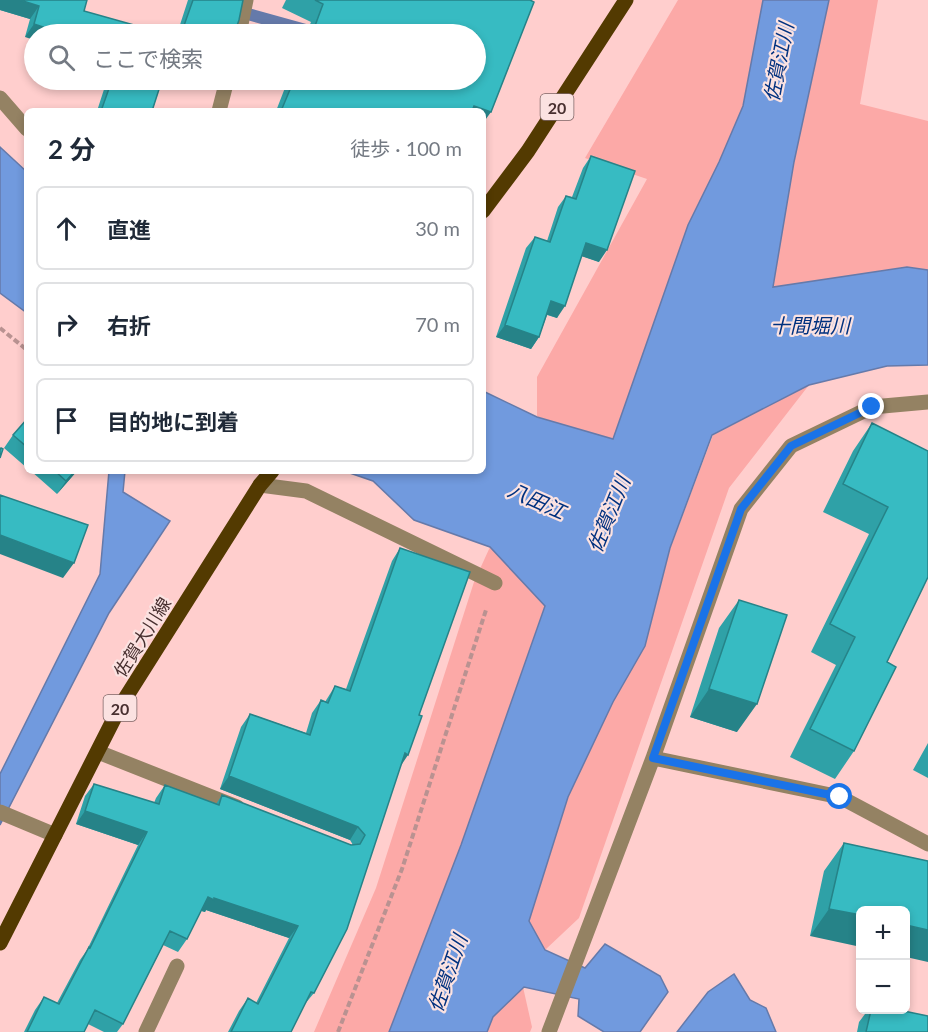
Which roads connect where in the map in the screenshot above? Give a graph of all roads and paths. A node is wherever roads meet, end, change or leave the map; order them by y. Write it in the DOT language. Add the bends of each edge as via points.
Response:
graph roads {
  1 [pos="246,0"];
  2 [pos="626,0"];
  3 [pos="241,24"];
  4 [pos="224,90"];
  5 [pos="0,98"];
  6 [pos="220,108"];
  7 [pos="24,126"];
  8 [pos="486,207"];
  9 [pos="0,328"];
  10 [pos="24,348"];
  11 [pos="928,402"];
  12 [pos="269,474"];
  13 [pos="260,485"];
  14 [pos="495,583"];
  15 [pos="98,752"];
  16 [pos="653,758"];
  17 [pos="249,811"];
  18 [pos="5,814"];
  19 [pos="55,835"];
  20 [pos="928,844"];
  21 [pos="0,943"];
  22 [pos="177,966"];
  23 [pos="146,1032"];
  24 [pos="338,1032"];
  25 [pos="549,1032"];
  1 -- 3 [label="street"];
  2 -- 8 [label="main road, 20" via="528,151"];
  4 -- 6 [label="street"];
  5 -- 7 [label="street"];
  9 -- 10 [label="path"];
  11 -- 16 [label="street" via="872,407 791,446 741,509"];
  12 -- 13 [label="main road, 20"];
  13 -- 14 [label="street" via="306,491"];
  13 -- 15 [label="main road, 佐賀大川線 / 20" via="122,705"];
  14 -- 24 [label="path" via="402,869"];
  15 -- 17 [label="street"];
  15 -- 19 [label="main road, 佐賀大川線 / 20"];
  16 -- 20 [label="street" via="840,797"];
  16 -- 25 [label="street"];
  18 -- 19 [label="street"];
  19 -- 21 [label="main road, 佐賀大川線 / 20"];
  22 -- 23 [label="street"];
}
